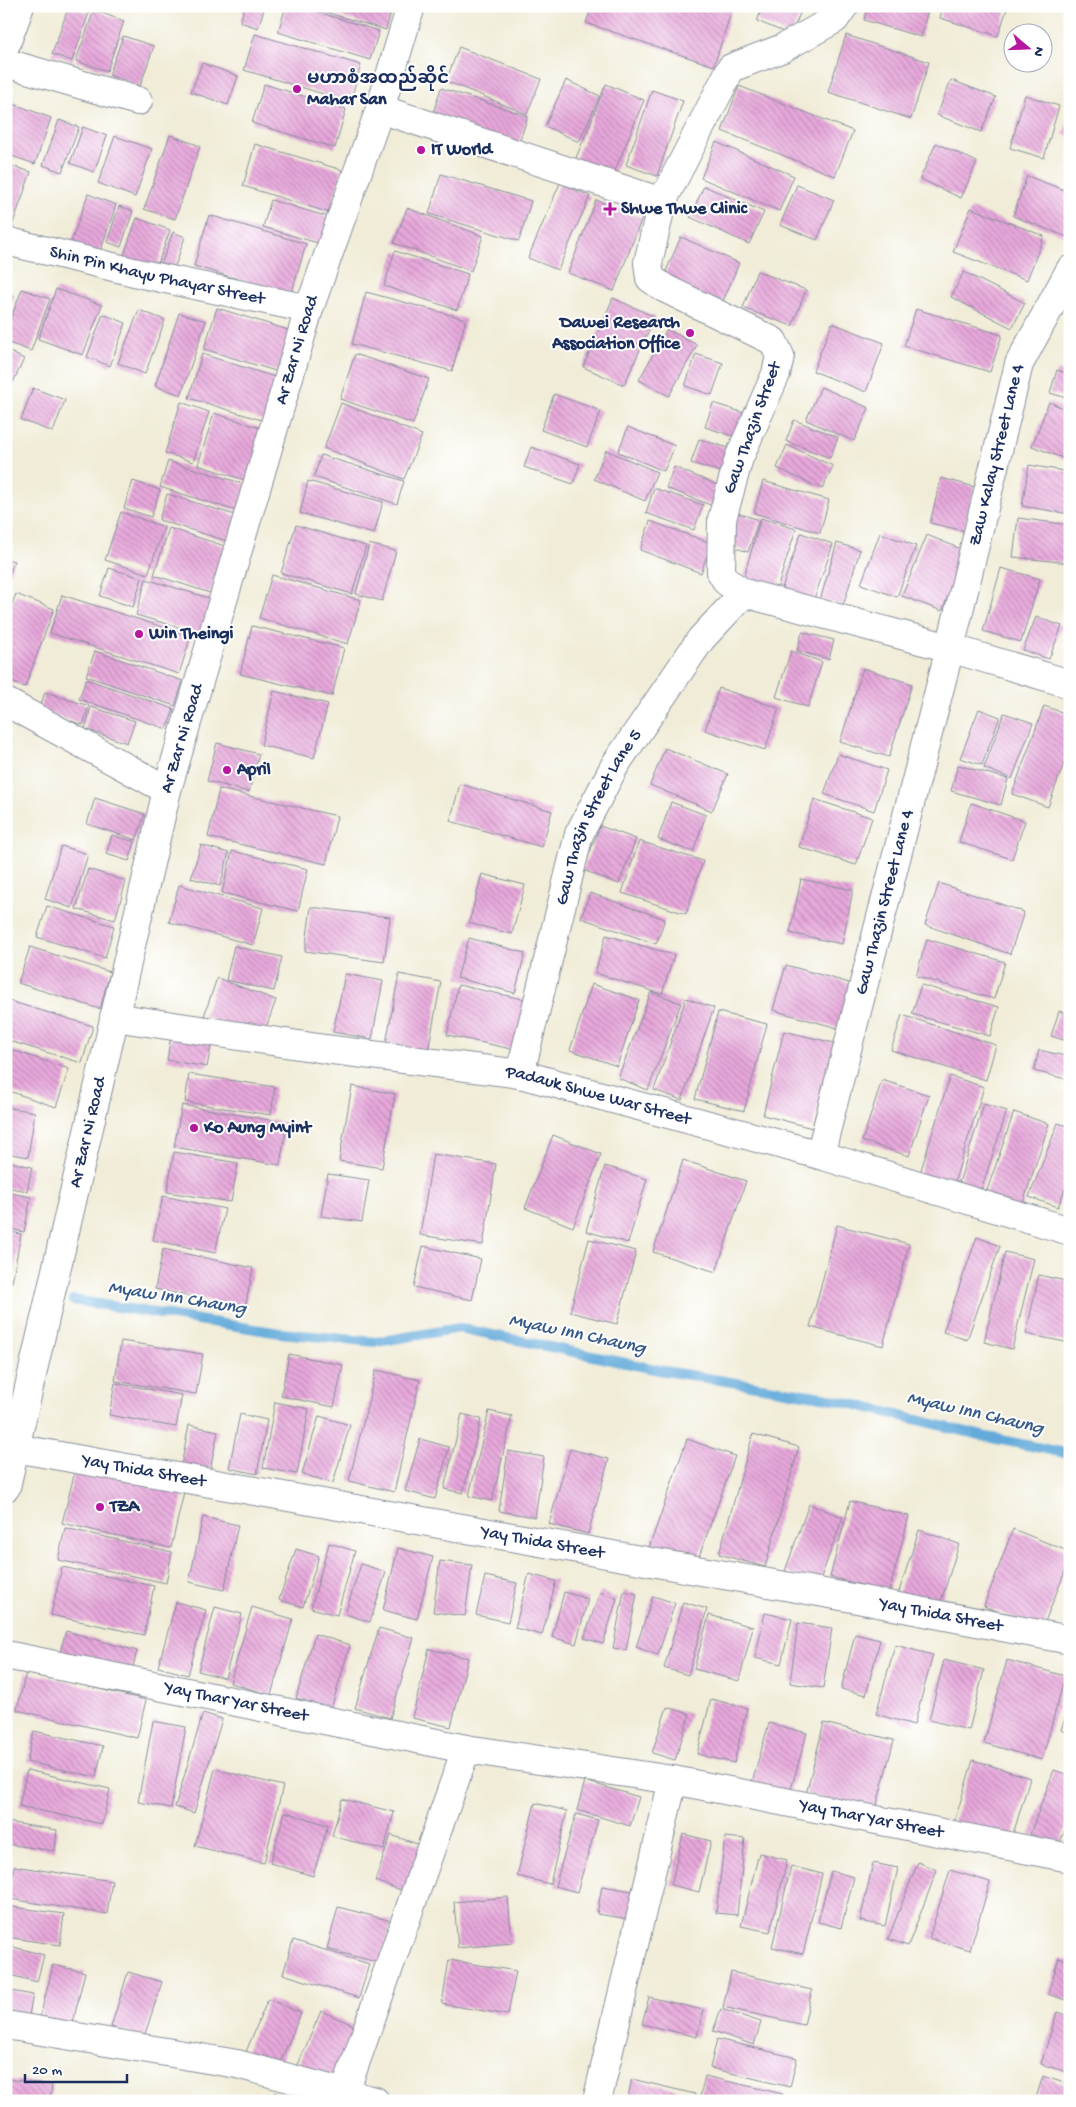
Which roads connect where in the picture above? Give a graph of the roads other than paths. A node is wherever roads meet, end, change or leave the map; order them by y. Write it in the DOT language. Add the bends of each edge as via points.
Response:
graph roads {
  1 [pos="20,6"];
  2 [pos="411,6"];
  3 [pos="844,6"];
  4 [pos="6,44"];
  5 [pos="6,63"];
  6 [pos="138,101"];
  7 [pos="380,109"];
  8 [pos="662,202"];
  9 [pos="6,241"];
  10 [pos="1070,270"];
  11 [pos="309,310"];
  12 [pos="744,593"];
  13 [pos="950,648"];
  14 [pos="1070,684"];
  15 [pos="6,702"];
  16 [pos="167,790"];
  17 [pos="114,1017"];
  18 [pos="520,1074"];
  19 [pos="820,1155"];
  20 [pos="1070,1231"];
  21 [pos="15,1448"];
  22 [pos="6,1487"];
  23 [pos="1070,1640"];
  24 [pos="6,1655"];
  25 [pos="466,1749"];
  26 [pos="673,1780"];
  27 [pos="1070,1858"];
  28 [pos="6,2025"];
  29 [pos="344,2092"];
  30 [pos="375,2101"];
  31 [pos="596,2101"];
  1 -- 4 [label="street"];
  2 -- 7 [label="street, Ar Zar Ni Road"];
  3 -- 8 [label="street, Gaw Thazin Street" via="835,19 783,48 731,68"];
  5 -- 6 [label="street"];
  7 -- 8 [label="street"];
  7 -- 11 [label="street, Ar Zar Ni Road"];
  8 -- 12 [label="street, Gaw Thazin Street" via="648,263 650,278 664,288 773,341 780,356 776,374 739,458 722,519 720,572 727,582"];
  9 -- 11 [label="street, Shin Pin Khayu Phayar Street"];
  10 -- 13 [label="street, Zaw Kalay Street Lane 4" via="1019,364"];
  11 -- 16 [label="street, Ar Zar Ni Road"];
  12 -- 13 [label="street, Gaw Thazin Street"];
  12 -- 18 [label="street, Gaw Thazin Street Lane 5" via="702,639 621,757 579,834"];
  13 -- 14 [label="street, Gaw Thazin Street"];
  13 -- 19 [label="street, Gaw Thazin Street Lane 4"];
  15 -- 16 [label="street"];
  16 -- 17 [label="street, Ar Zar Ni Road"];
  17 -- 18 [label="street, Padauk Shwe War Street"];
  17 -- 21 [label="street, Ar Zar Ni Road"];
  18 -- 19 [label="street, Padauk Shwe War Street"];
  19 -- 20 [label="street, Padauk Shwe War Street"];
  21 -- 22 [label="street, Ar Zar Ni Road"];
  21 -- 23 [label="street, Yay Thida Street"];
  24 -- 25 [label="street, Yay Thar Yar Street"];
  25 -- 26 [label="street, Yay Thar Yar Street"];
  25 -- 29 [label="street"];
  26 -- 27 [label="street, Yay Thar Yar Street"];
  26 -- 31 [label="street"];
  28 -- 29 [label="street" via="237,2064"];
  29 -- 30 [label="street"];
}
